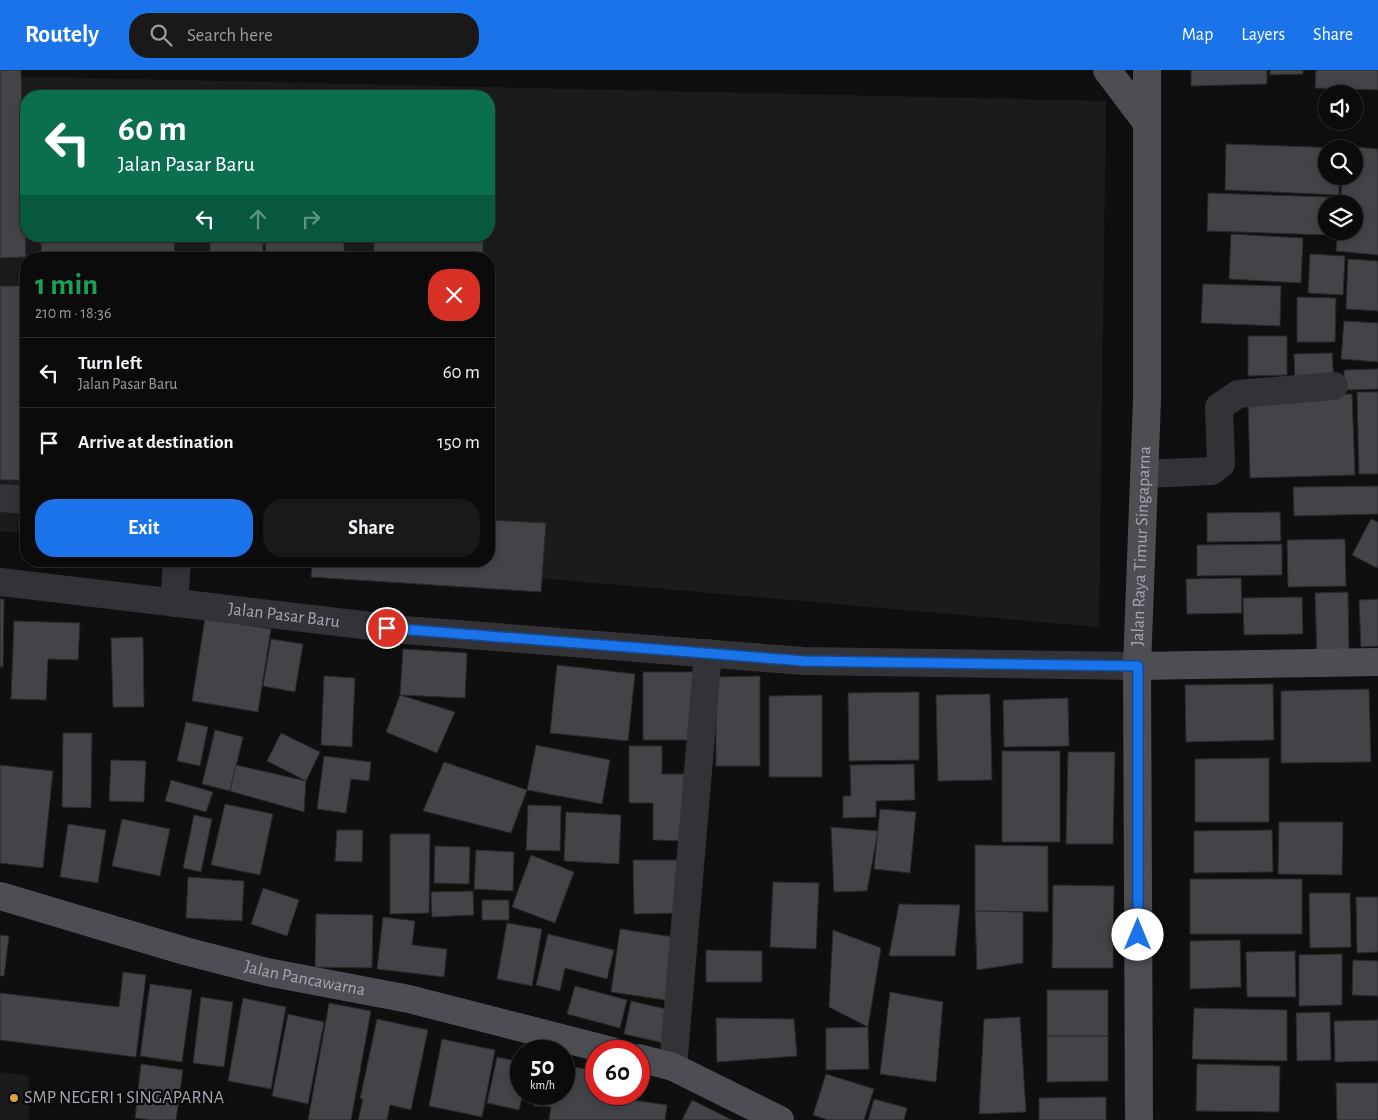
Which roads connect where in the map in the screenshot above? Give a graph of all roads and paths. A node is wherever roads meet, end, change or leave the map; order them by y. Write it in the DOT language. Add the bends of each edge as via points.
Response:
graph roads {
  1 [pos="1107,70"];
  2 [pos="1147,70"];
  3 [pos="1147,123"];
  4 [pos="1334,386"];
  5 [pos="1144,474"];
  6 [pos="0,498"];
  7 [pos="20,500"];
  8 [pos="177,567"];
  9 [pos="0,582"];
  10 [pos="174,603"];
  11 [pos="708,653"];
  12 [pos="1378,662"];
  13 [pos="1138,666"];
  14 [pos="0,896"];
  15 [pos="585,1044"];
  16 [pos="650,1061"];
  17 [pos="673,1067"];
  18 [pos="780,1120"];
  19 [pos="1139,1120"];
  1 -- 3 [label="main road"];
  2 -- 3 [label="main road, Jalan Raya Timur Singaparna"];
  3 -- 5 [label="main road, Jalan Raya Timur Singaparna"];
  4 -- 5 [label="street" via="1238,394 1219,407 1221,464 1212,471"];
  5 -- 13 [label="main road, Jalan Raya Timur Singaparna"];
  6 -- 7 [label="street"];
  8 -- 10 [label="street"];
  9 -- 10 [label="street, Jalan Pasar Baru"];
  10 -- 11 [label="street, Jalan Pasar Baru" via="405,630"];
  11 -- 13 [label="street, Jalan Pasar Baru" via="804,661"];
  11 -- 17 [label="street"];
  12 -- 13 [label="main road"];
  13 -- 19 [label="main road, Jalan Raya Timur Singaparna"];
  14 -- 15 [label="main road, Jalan Pancawarna" via="185,952 267,972 409,999"];
  16 -- 17 [label="main road"];
  17 -- 18 [label="main road"];
}
